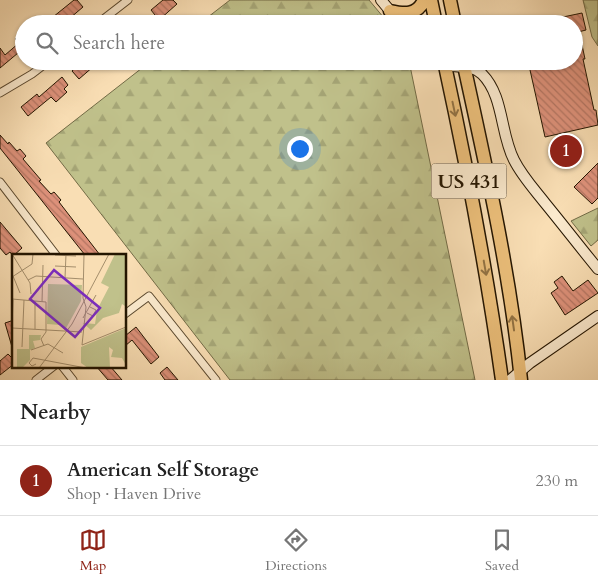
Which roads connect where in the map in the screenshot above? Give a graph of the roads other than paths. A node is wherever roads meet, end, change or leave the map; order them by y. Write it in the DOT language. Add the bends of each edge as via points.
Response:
graph roads {
  1 [pos="128,0"];
  2 [pos="380,0"];
  3 [pos="424,0"];
  4 [pos="431,0"];
  5 [pos="450,0"];
  6 [pos="390,11"];
  7 [pos="109,15"];
  8 [pos="393,15"];
  9 [pos="434,15"];
  10 [pos="453,15"];
  11 [pos="37,70"];
  12 [pos="444,70"];
  13 [pos="465,70"];
  14 [pos="475,70"];
  15 [pos="0,93"];
  16 [pos="0,182"];
  17 [pos="55,254"];
  18 [pos="598,269"];
  19 [pos="126,313"];
  20 [pos="598,316"];
  21 [pos="51,368"];
  22 [pos="64,368"];
  23 [pos="521,376"];
  24 [pos="36,380"];
  25 [pos="73,380"];
  26 [pos="216,380"];
  27 [pos="502,380"];
  28 [pos="510,380"];
  1 -- 7 [label="street"];
  2 -- 6 [label="street"];
  3 -- 6 [label="highway" via="415,12"];
  4 -- 9 [label="highway"];
  5 -- 10 [label="highway"];
  6 -- 8 [label="street"];
  11 -- 15 [label="street"];
  12 -- 27 [label="highway, US 431, one-way" via="476,214"];
  23 -- 13 [label="highway, US 431, one-way" via="509,292"];
  14 -- 18 [label="street" via="491,86 518,168"];
  16 -- 17 [label="street"];
  19 -- 26 [label="street" via="149,296"];
  20 -- 23 [label="street"];
  21 -- 24 [label="street"];
  22 -- 25 [label="street"];
  23 -- 28 [label="street"];
}
